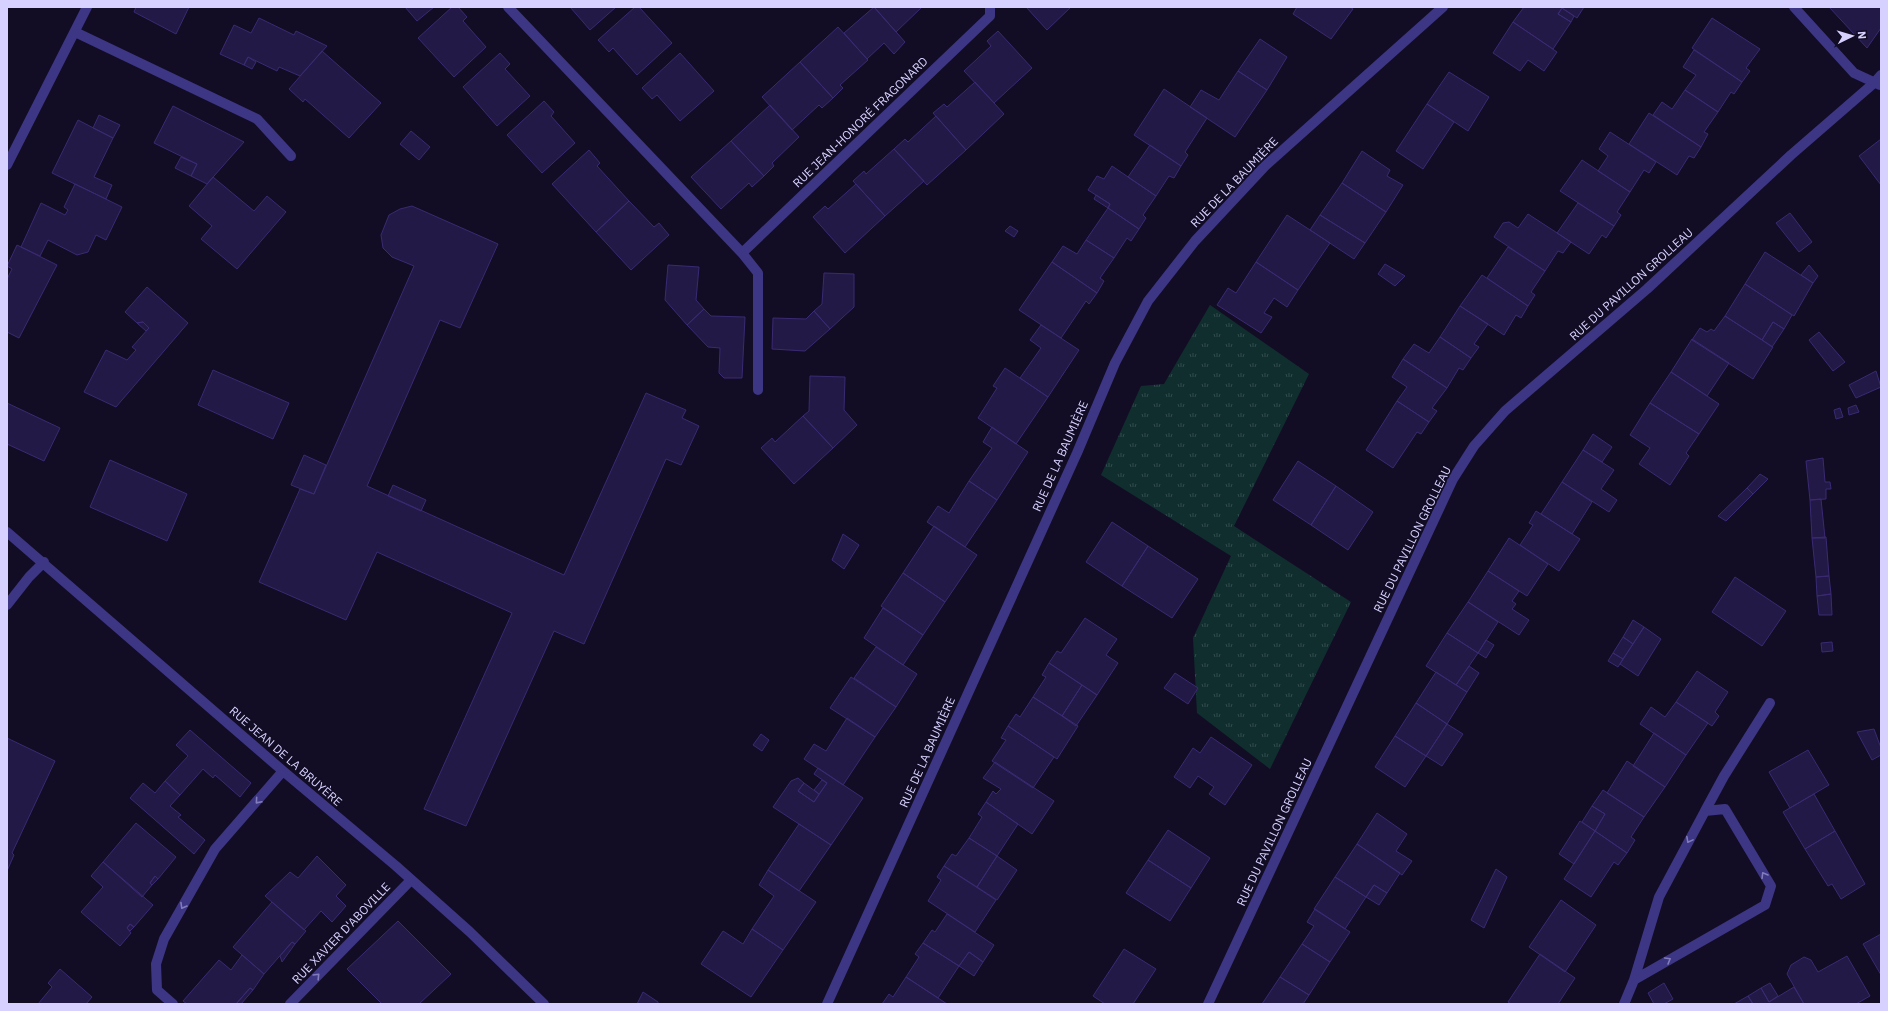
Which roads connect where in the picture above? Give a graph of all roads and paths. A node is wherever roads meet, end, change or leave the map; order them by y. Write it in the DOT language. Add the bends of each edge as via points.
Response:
graph roads {
  1 [pos="87,7"];
  2 [pos="508,7"];
  3 [pos="990,7"];
  4 [pos="1443,7"];
  5 [pos="1794,7"];
  6 [pos="75,32"];
  7 [pos="1879,81"];
  8 [pos="291,156"];
  9 [pos="7,165"];
  10 [pos="742,253"];
  11 [pos="758,390"];
  12 [pos="7,532"];
  13 [pos="44,562"];
  14 [pos="7,605"];
  15 [pos="1770,703"];
  16 [pos="283,771"];
  17 [pos="1705,811"];
  18 [pos="411,880"];
  19 [pos="1634,980"];
  20 [pos="173,1004"];
  21 [pos="290,1004"];
  22 [pos="544,1004"];
  23 [pos="827,1004"];
  24 [pos="1208,1004"];
  25 [pos="1624,1004"];
  1 -- 6 [label="street"];
  2 -- 10 [label="street"];
  3 -- 10 [label="street, RUE JEAN-HONORÉ FRAGONARD" via="990,16"];
  4 -- 23 [label="street, RUE DE LA BAUMIÈRE" via="1265,166 1195,241 1148,301 1115,363 1077,453"];
  5 -- 7 [label="street" via="1854,73"];
  6 -- 8 [label="street" via="257,119"];
  6 -- 9 [label="street"];
  7 -- 24 [label="street, RUE DU PAVILLON GROLLEAU" via="1790,155 1647,290 1505,411 1474,446 1453,479"];
  10 -- 11 [label="street" via="758,273"];
  12 -- 13 [label="street, RUE JEAN DE LA BRUYÈRE"];
  13 -- 14 [label="street"];
  13 -- 16 [label="street, RUE JEAN DE LA BRUYÈRE"];
  15 -- 17 [label="street"];
  16 -- 18 [label="street, RUE JEAN DE LA BRUYÈRE"];
  16 -- 20 [label="street, one-way" via="215,849 164,940 156,964 157,990"];
  17 -- 19 [label="street, one-way" via="1659,897"];
  19 -- 17 [label="street, one-way" via="1765,905 1771,886 1725,809"];
  21 -- 18 [label="street, RUE XAVIER D'ABOVILLE, one-way"];
  18 -- 22 [label="street, RUE JEAN DE LA BRUYÈRE" via="470,932"];
  19 -- 25 [label="street"];
}
